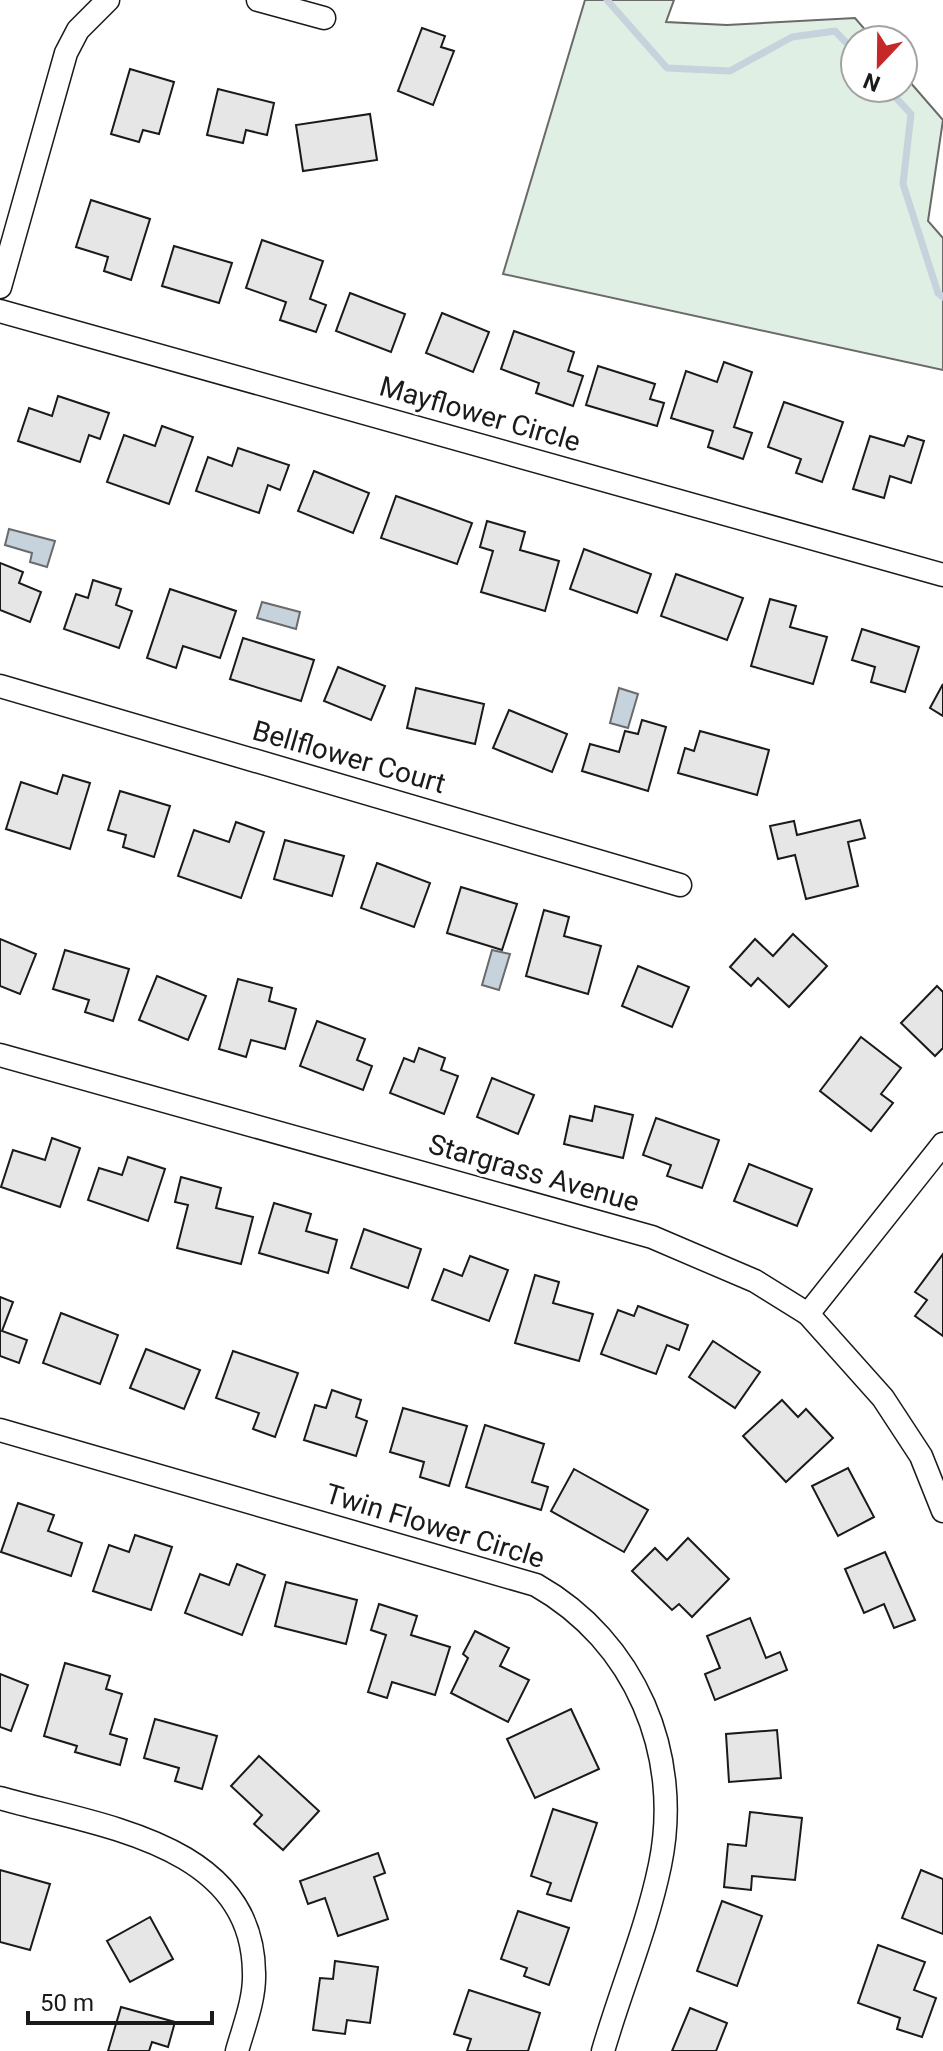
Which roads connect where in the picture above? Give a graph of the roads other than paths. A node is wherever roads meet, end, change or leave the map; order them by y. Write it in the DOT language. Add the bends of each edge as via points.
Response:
graph roads {
  1 [pos="108,0"];
  2 [pos="258,0"];
  3 [pos="324,18"];
  4 [pos="0,287"];
  5 [pos="0,311"];
  6 [pos="943,575"];
  7 [pos="0,686"];
  8 [pos="680,885"];
  9 [pos="0,1055"];
  10 [pos="943,1144"];
  11 [pos="808,1314"];
  12 [pos="0,1430"];
  13 [pos="943,1511"];
  14 [pos="0,1798"];
  15 [pos="237,2051"];
  16 [pos="603,2051"];
  1 -- 4 [label="street" via="78,30 66,53"];
  2 -- 3 [label="street"];
  5 -- 6 [label="street, Mayflower Circle"];
  7 -- 8 [label="street, Bellflower Court"];
  9 -- 11 [label="street, Stargrass Avenue" via="652,1237 755,1281"];
  10 -- 11 [label="street"];
  11 -- 13 [label="street, Stargrass Avenue" via="883,1398 921,1456"];
  12 -- 16 [label="street, Twin Flower Circle" via="536,1585 591,1624 634,1680 648,1713 659,1744 666,1821 660,1865"];
  14 -- 15 [label="street" via="157,1843 217,1879 239,1909 255,1975"];
}
